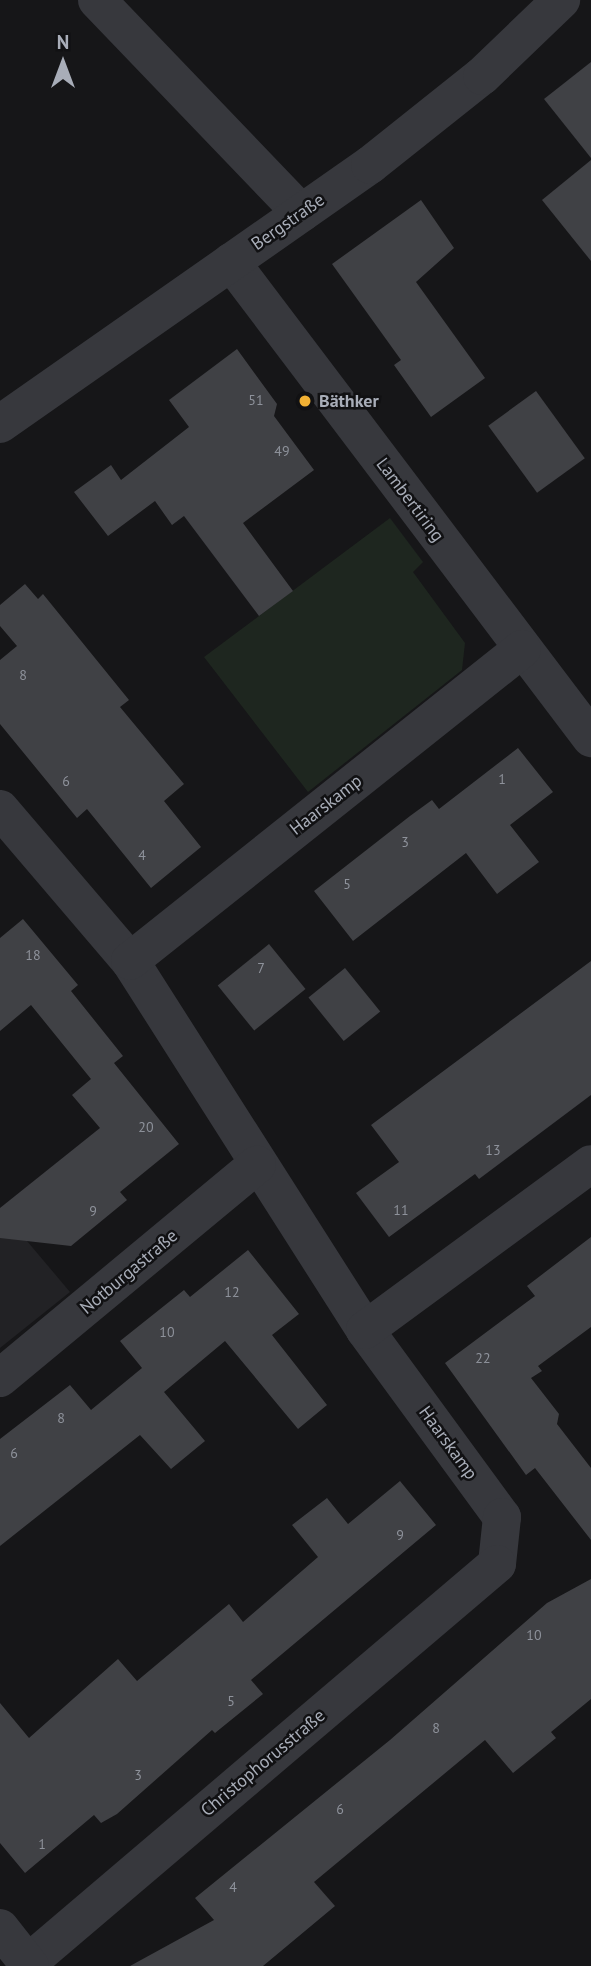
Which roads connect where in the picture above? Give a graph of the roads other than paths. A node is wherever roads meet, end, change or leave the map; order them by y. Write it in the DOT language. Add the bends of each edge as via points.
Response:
graph roads {
  1 [pos="97,0"];
  2 [pos="561,0"];
  3 [pos="301,214"];
  4 [pos="231,262"];
  5 [pos="0,424"];
  6 [pos="522,649"];
  7 [pos="589,730"];
  8 [pos="0,809"];
  9 [pos="130,961"];
  10 [pos="591,1164"];
  11 [pos="257,1166"];
  12 [pos="365,1330"];
  13 [pos="0,1378"];
  14 [pos="497,1564"];
  15 [pos="0,1928"];
  16 [pos="29,1964"];
  1 -- 3 [label="street"];
  2 -- 3 [label="street, Bergstraße" via="482,76"];
  3 -- 4 [label="street, Bergstraße"];
  4 -- 5 [label="street, Bergstraße"];
  4 -- 6 [label="street, Lambertiring"];
  6 -- 7 [label="street, Lambertiring"];
  6 -- 9 [label="street, Haarskamp"];
  8 -- 9 [label="street, Haarskamp"];
  9 -- 11 [label="street, Haarskamp"];
  10 -- 12 [label="street"];
  11 -- 12 [label="street, Haarskamp"];
  11 -- 13 [label="street, Notburgastraße"];
  12 -- 14 [label="street, Haarskamp" via="502,1517"];
  14 -- 16 [label="street, Christophorusstraße"];
  15 -- 16 [label="street"];
}
